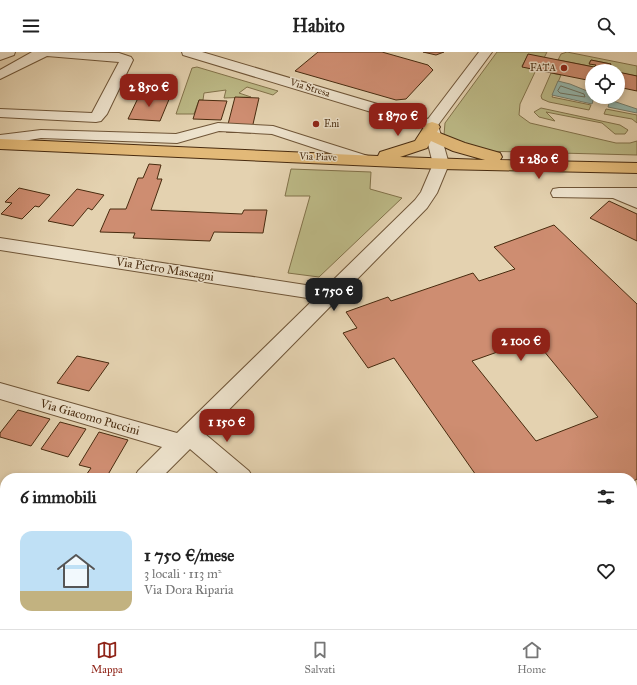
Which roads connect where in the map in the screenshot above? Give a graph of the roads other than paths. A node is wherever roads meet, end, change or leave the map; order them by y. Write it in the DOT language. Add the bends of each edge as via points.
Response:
graph roads {
  1 [pos="9,52"];
  2 [pos="47,52"];
  3 [pos="188,52"];
  4 [pos="486,52"];
  5 [pos="0,56"];
  6 [pos="0,75"];
  7 [pos="0,113"];
  8 [pos="432,129"];
  9 [pos="0,133"];
  10 [pos="41,134"];
  11 [pos="0,140"];
  12 [pos="0,144"];
  13 [pos="368,159"];
  14 [pos="441,164"];
  15 [pos="522,166"];
  16 [pos="637,168"];
  17 [pos="559,193"];
  18 [pos="616,193"];
  19 [pos="637,193"];
  20 [pos="637,203"];
  21 [pos="0,244"];
  22 [pos="329,295"];
  23 [pos="0,391"];
  24 [pos="185,438"];
  25 [pos="151,473"];
  26 [pos="234,473"];
  1 -- 5 [label="street"];
  2 -- 6 [label="street" via="36,55"];
  2 -- 7 [label="street" via="119,57 126,60 100,114 96,118"];
  3 -- 8 [label="street, Via Stresa"];
  4 -- 8 [label="street"];
  8 -- 13 [label="main road" via="421,144"];
  8 -- 14 [label="street"];
  8 -- 15 [label="main road" via="459,147"];
  9 -- 10 [label="street"];
  10 -- 11 [label="street"];
  10 -- 13 [label="street" via="320,145"];
  12 -- 13 [label="main road, Via Piave"];
  13 -- 14 [label="main road, Via Piave"];
  14 -- 15 [label="main road, Via Piave"];
  14 -- 22 [label="street" via="429,193 421,204"];
  15 -- 16 [label="main road, Via Piave"];
  17 -- 18 [label="street"];
  18 -- 19 [label="street"];
  18 -- 20 [label="street"];
  21 -- 22 [label="street, Via Pietro Mascagni"];
  22 -- 24 [label="street"];
  23 -- 24 [label="street, Via Giacomo Puccini"];
  24 -- 25 [label="street"];
  24 -- 26 [label="street"];
}
